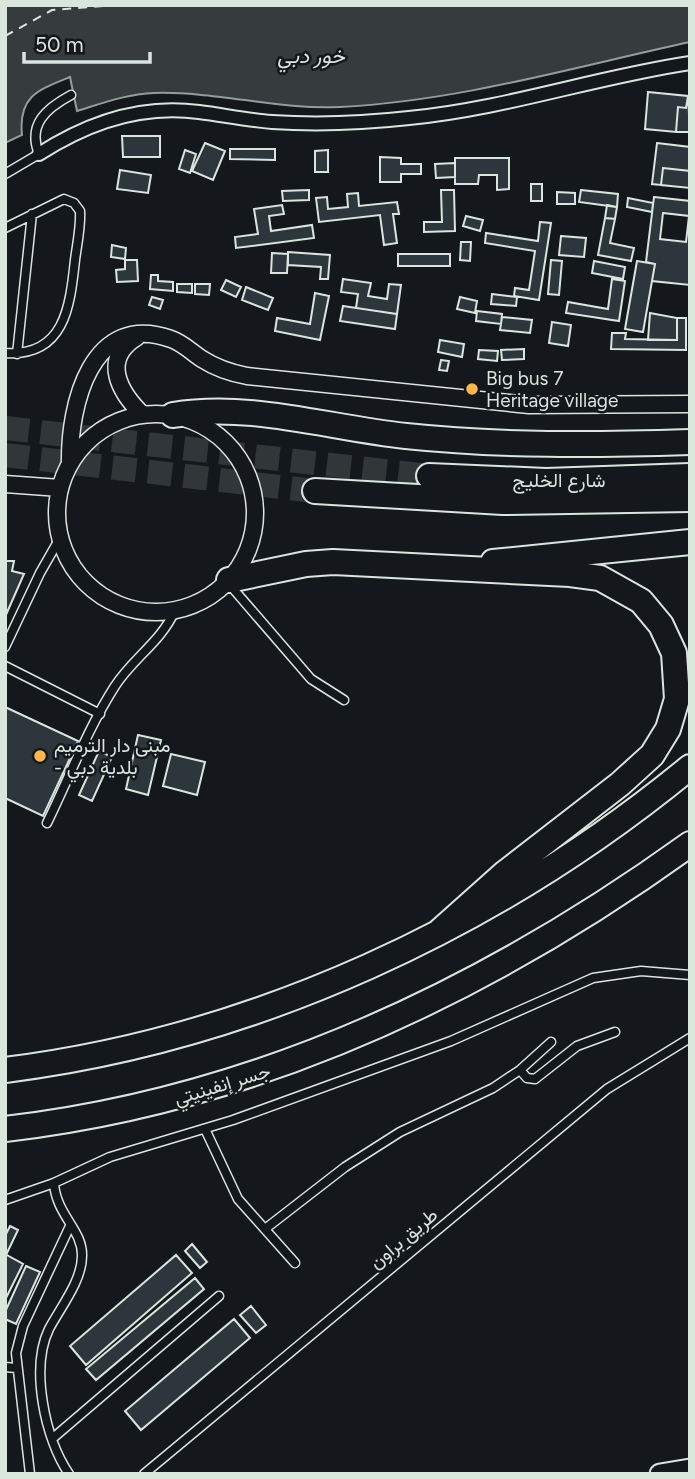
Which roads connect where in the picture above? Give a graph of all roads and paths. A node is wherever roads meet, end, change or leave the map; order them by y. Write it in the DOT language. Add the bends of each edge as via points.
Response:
graph roads {
  1 [pos="690,63"];
  2 [pos="71,95"];
  3 [pos="39,154"];
  4 [pos="5,174"];
  5 [pos="32,214"];
  6 [pos="5,228"];
  7 [pos="139,336"];
  8 [pos="5,353"];
  9 [pos="17,354"];
  10 [pos="690,404"];
  11 [pos="143,415"];
  12 [pos="173,415"];
  13 [pos="690,442"];
  14 [pos="70,463"];
  15 [pos="429,476"];
  16 [pos="690,477"];
  17 [pos="5,484"];
  18 [pos="60,488"];
  19 [pos="315,491"];
  20 [pos="690,499"];
  21 [pos="503,502"];
  22 [pos="690,515"];
  23 [pos="60,538"];
  24 [pos="690,541"];
  25 [pos="447,569"];
  26 [pos="228,581"];
  27 [pos="175,610"];
  28 [pos="5,647"];
  29 [pos="5,666"];
  30 [pos="344,700"];
  31 [pos="100,714"];
  32 [pos="690,767"];
  33 [pos="47,823"];
  34 [pos="690,844"];
  35 [pos="440,931"];
  36 [pos="690,975"];
  37 [pos="615,1032"];
  38 [pos="690,1038"];
  39 [pos="551,1042"];
  40 [pos="5,1070"];
  41 [pos="520,1070"];
  42 [pos="5,1129"];
  43 [pos="205,1129"];
  44 [pos="54,1183"];
  45 [pos="5,1200"];
  46 [pos="70,1226"];
  47 [pos="265,1229"];
  48 [pos="295,1264"];
  49 [pos="219,1296"];
  50 [pos="5,1367"];
  51 [pos="16,1367"];
  52 [pos="53,1438"];
  53 [pos="690,1469"];
  54 [pos="30,1474"];
  55 [pos="69,1474"];
  56 [pos="144,1474"];
  57 [pos="660,1474"];
  1 -- 3 [label="street" via="461,110 379,121 309,124 197,111 130,114 97,122"];
  2 -- 3 [label="lane" via="52,105 38,122 35,144"];
  3 -- 4 [label="lane"];
  5 -- 6 [label="lane"];
  5 -- 9 [label="lane"];
  5 -- 9 [label="lane" via="64,199 74,202 80,216 70,302 63,323 39,347"];
  7 -- 10 [label="street" via="172,339 211,365 247,376 529,405"];
  7 -- 11 [label="street" via="125,347 117,371 124,396"];
  7 -- 14 [label="street" via="109,345 88,368"];
  8 -- 9 [label="lane"];
  11 -- 12 [label="street"];
  11 -- 14 [label="street" via="100,430"];
  12 -- 13 [label="main road" via="233,411 459,441"];
  12 -- 26 [label="street" via="214,433 236,455 250,481 254,526 245,555"];
  14 -- 18 [label="street"];
  15 -- 16 [label="main road, شارع الخليج" via="546,481"];
  17 -- 18 [label="street"];
  18 -- 23 [label="street"];
  19 -- 21 [label="main road, شارع الخليج"];
  20 -- 21 [label="main road, شارع الخليج"];
  21 -- 22 [label="main road, شارع الخليج"];
  23 -- 27 [label="street" via="81,577 103,596 145,611"];
  23 -- 28 [label="lane"];
  24 -- 25 [label="main road"];
  25 -- 26 [label="main road" via="320,563"];
  25 -- 35 [label="main road" via="585,575 615,584 641,601 661,625 674,653 678,684 668,729 652,755"];
  26 -- 27 [label="street" via="203,600"];
  26 -- 30 [label="lane" via="312,679"];
  27 -- 31 [label="lane" via="159,637 116,683"];
  29 -- 31 [label="lane"];
  31 -- 33 [label="lane"];
  32 -- 35 [label="main road" via="581,848"];
  34 -- 42 [label="main road, جسر إنفينيتي" via="551,936 429,1003 336,1045 227,1084 140,1107"];
  35 -- 40 [label="main road" via="290,998 187,1033"];
  36 -- 43 [label="lane" via="641,971 593,978 451,1041"];
  37 -- 41 [label="lane" via="577,1046 536,1079"];
  38 -- 56 [label="lane, طريق براون" via="607,1089"];
  39 -- 41 [label="lane"];
  41 -- 47 [label="lane" via="378,1146"];
  43 -- 44 [label="lane" via="120,1153"];
  43 -- 47 [label="lane" via="232,1189"];
  44 -- 45 [label="lane"];
  44 -- 46 [label="lane" via="59,1207"];
  46 -- 51 [label="lane" via="18,1339"];
  46 -- 52 [label="lane" via="81,1243 82,1263 47,1333 40,1364 39,1380"];
  47 -- 48 [label="lane"];
  49 -- 52 [label="lane"];
  50 -- 51 [label="lane"];
  51 -- 54 [label="lane"];
  52 -- 55 [label="lane"];
  53 -- 57 [label="street"];
}
